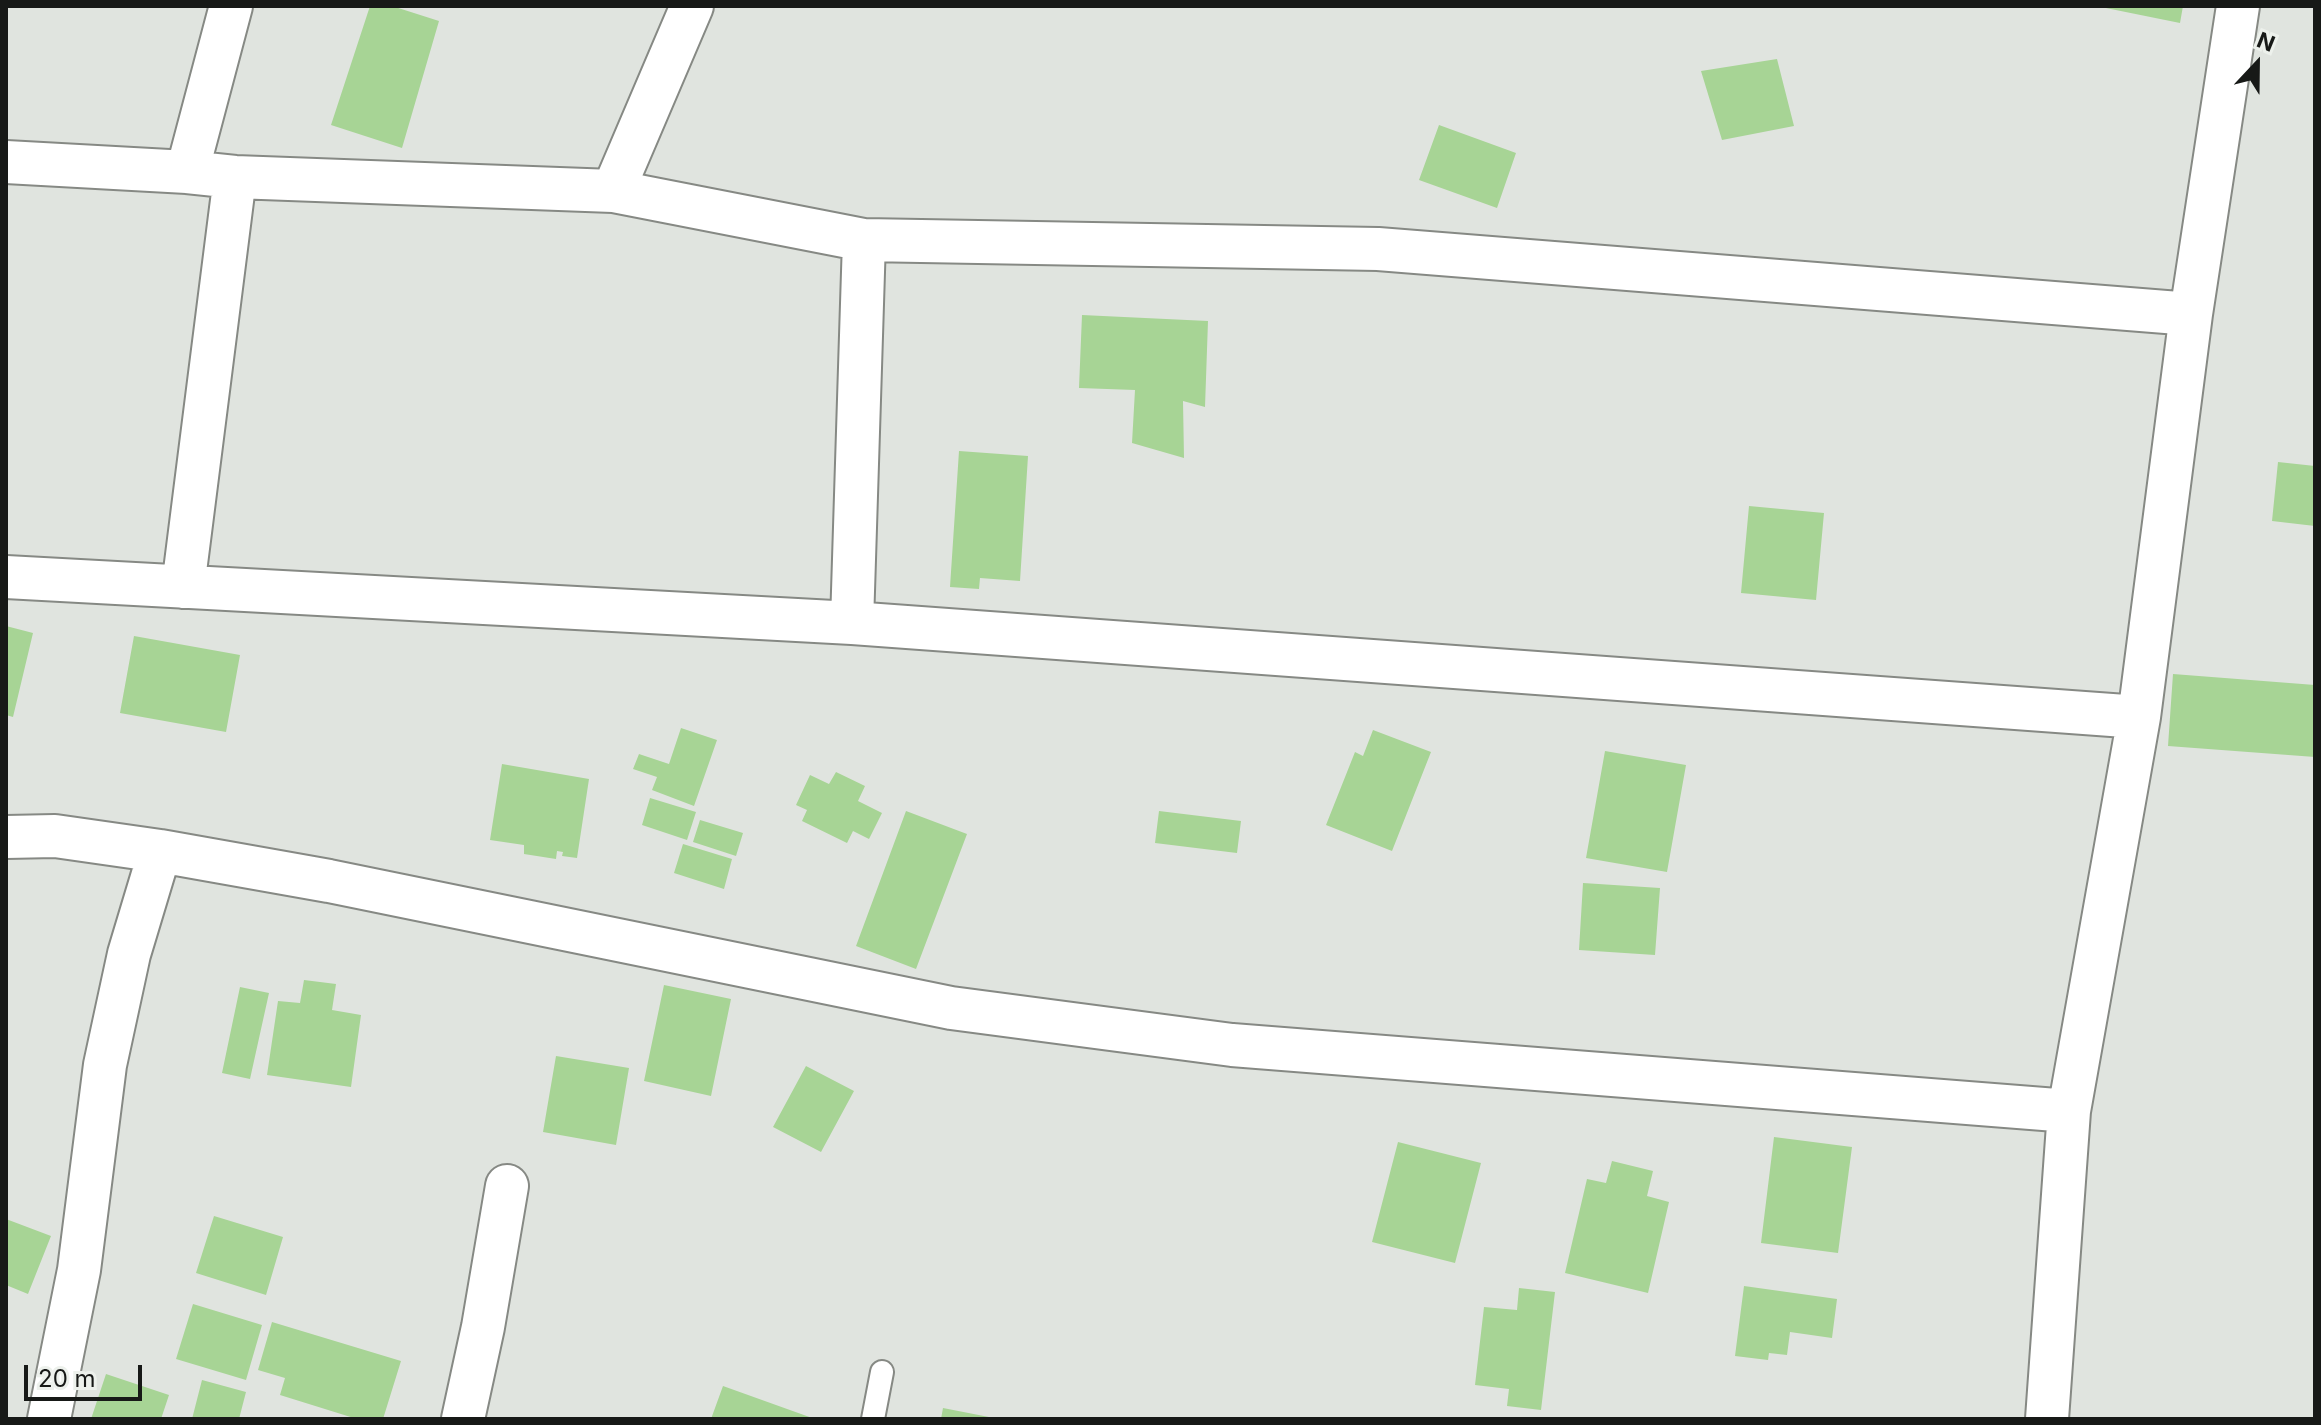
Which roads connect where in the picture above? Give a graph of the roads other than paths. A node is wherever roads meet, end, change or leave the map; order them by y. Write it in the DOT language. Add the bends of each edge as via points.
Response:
graph roads {
  1 [pos="231,6"];
  2 [pos="692,6"];
  3 [pos="2238,6"];
  4 [pos="6,162"];
  5 [pos="187,172"];
  6 [pos="235,177"];
  7 [pos="613,191"];
  8 [pos="864,240"];
  9 [pos="2191,314"];
  10 [pos="6,577"];
  11 [pos="183,587"];
  12 [pos="852,623"];
  13 [pos="2139,717"];
  14 [pos="6,837"];
  15 [pos="160,851"];
  16 [pos="2069,1111"];
  17 [pos="507,1186"];
  18 [pos="882,1372"];
  19 [pos="49,1419"];
  20 [pos="463,1419"];
  21 [pos="873,1419"];
  22 [pos="2047,1419"];
  1 -- 5 [label="street"];
  2 -- 7 [label="street"];
  3 -- 9 [label="street"];
  4 -- 5 [label="street"];
  5 -- 6 [label="street"];
  6 -- 7 [label="street"];
  6 -- 11 [label="street"];
  7 -- 8 [label="street"];
  8 -- 9 [label="street" via="1378,249"];
  8 -- 12 [label="street"];
  9 -- 13 [label="street"];
  10 -- 11 [label="street"];
  11 -- 12 [label="street"];
  12 -- 13 [label="street"];
  13 -- 16 [label="street"];
  14 -- 15 [label="street" via="55,836"];
  15 -- 16 [label="street" via="951,1008 1232,1045"];
  15 -- 19 [label="street" via="129,954 105,1065 79,1270"];
  16 -- 22 [label="street"];
  17 -- 20 [label="street"];
  18 -- 21 [label="lane"];
}
